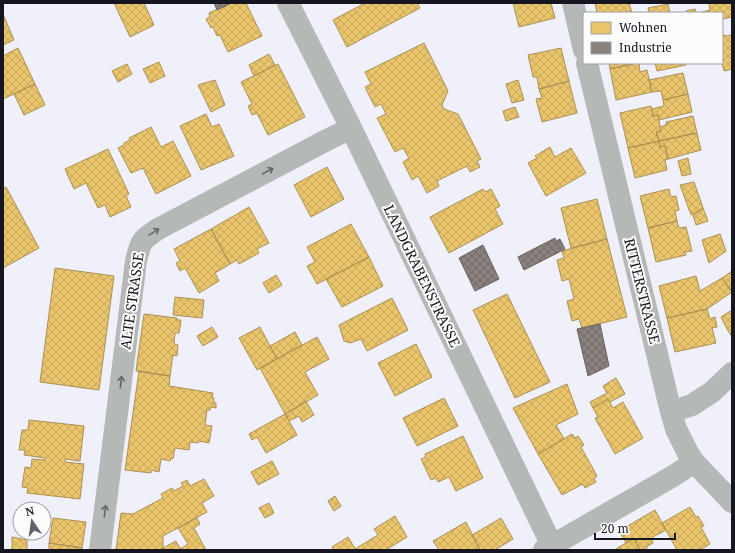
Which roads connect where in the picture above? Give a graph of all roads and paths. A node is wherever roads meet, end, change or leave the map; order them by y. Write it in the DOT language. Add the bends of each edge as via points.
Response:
graph roads {
  1 [pos="288,3"];
  2 [pos="573,3"];
  3 [pos="583,46"];
  4 [pos="587,64"];
  5 [pos="351,128"];
  6 [pos="732,373"];
  7 [pos="671,412"];
  8 [pos="694,462"];
  9 [pos="732,502"];
  10 [pos="550,549"];
  11 [pos="100,550"];
  1 -- 5 [label="street, LANDGRABENSTRASSE"];
  2 -- 3 [label="street"];
  4 -- 7 [label="street, RITTERSTRASSE"];
  5 -- 10 [label="street, LANDGRABENSTRASSE"];
  11 -- 5 [label="street, ALTE STRASSE, one-way" via="140,244 145,237 158,229"];
  6 -- 7 [label="street" via="692,406"];
  7 -- 8 [label="street, RITTERSTRASSE" via="676,430"];
  8 -- 9 [label="street, RITTERSTRASSE"];
  8 -- 10 [label="street"];
}
